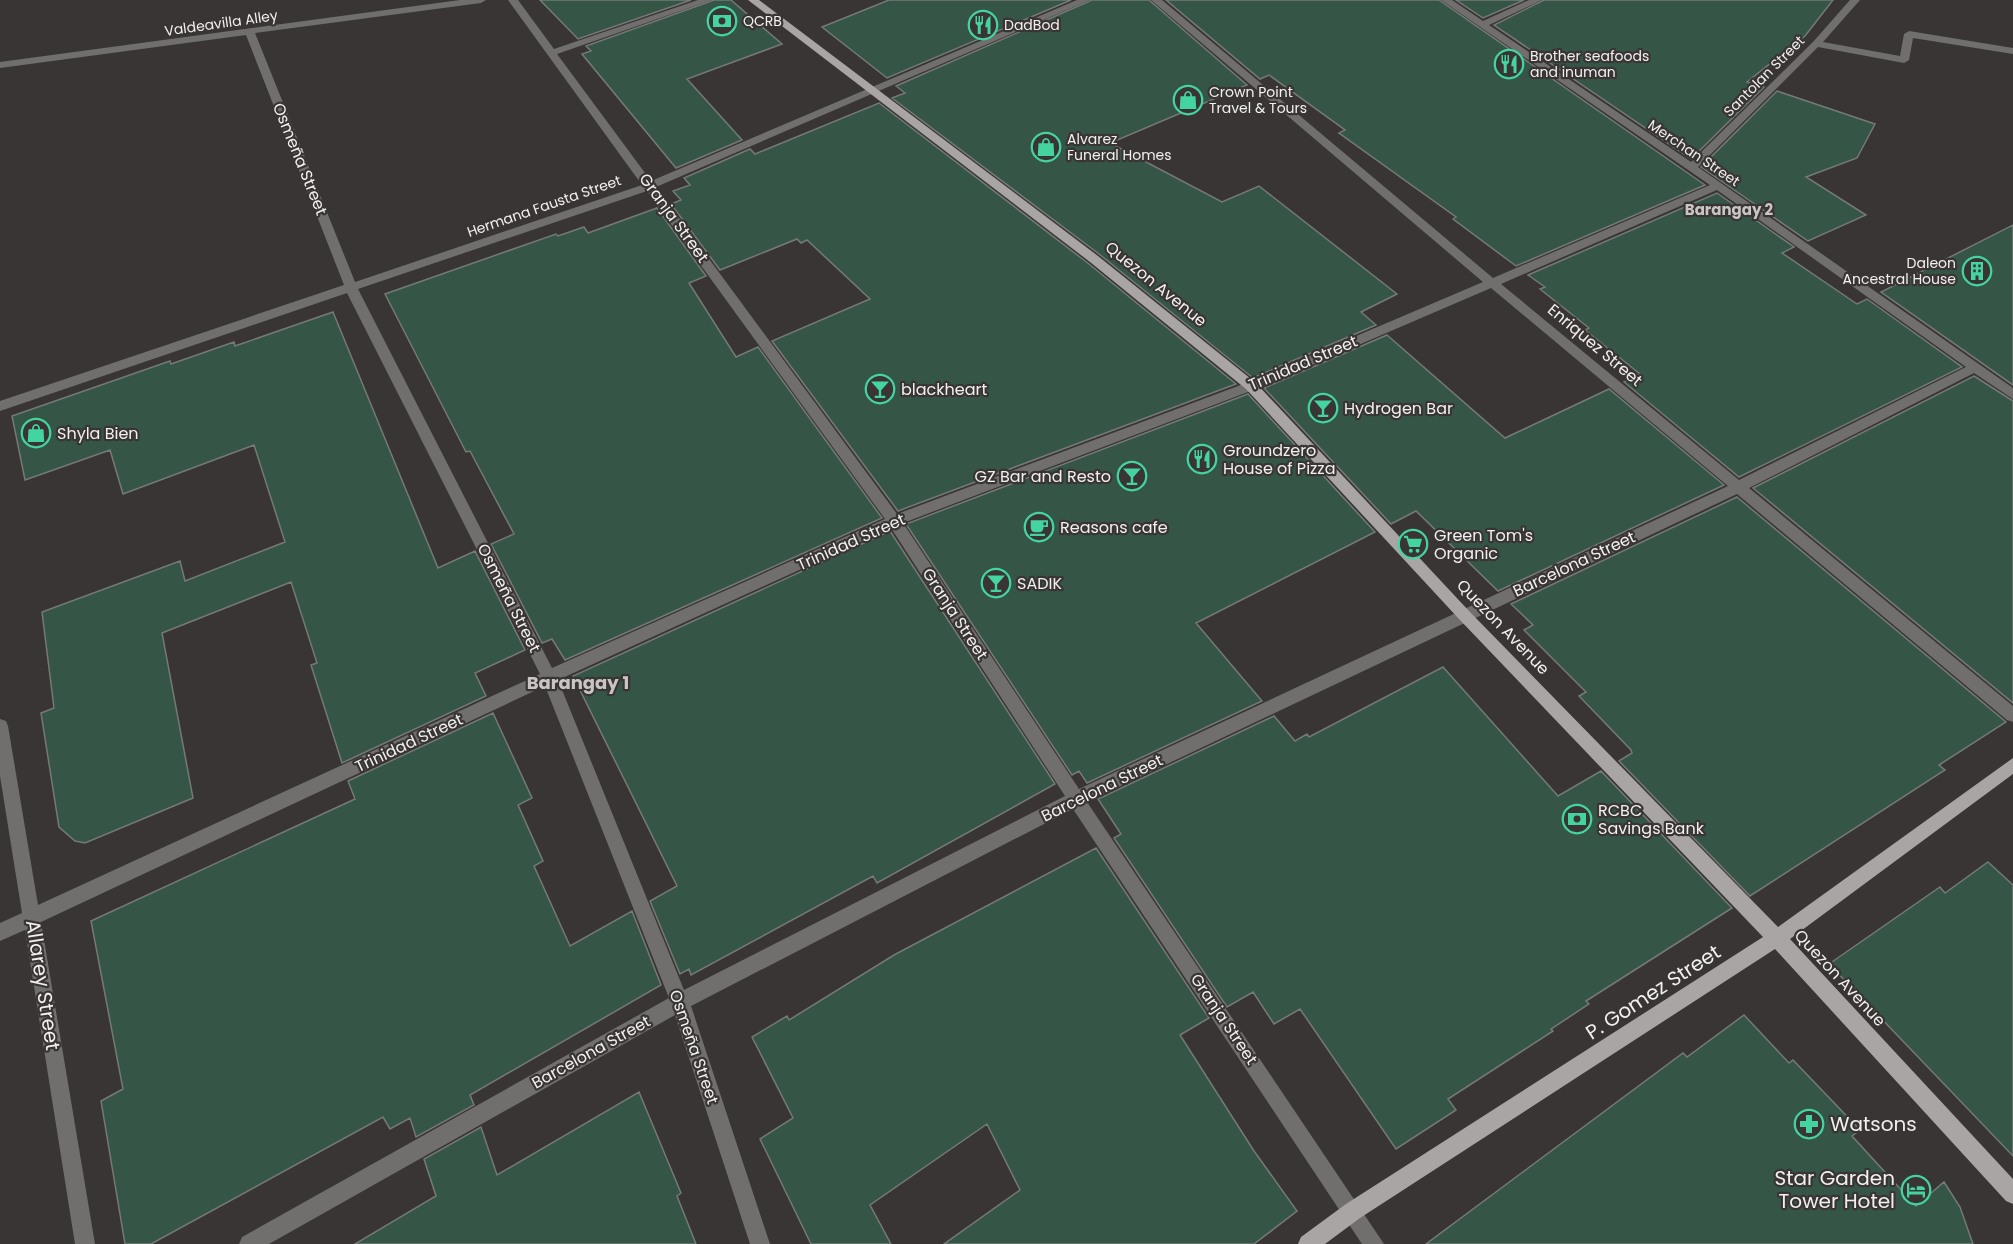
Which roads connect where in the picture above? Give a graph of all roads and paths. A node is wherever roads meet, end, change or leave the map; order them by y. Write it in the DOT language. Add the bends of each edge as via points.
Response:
graph roads {
  1 [pos="481,0"];
  2 [pos="513,0"];
  3 [pos="707,0"];
  4 [pos="753,0"];
  5 [pos="1085,0"];
  6 [pos="1156,0"];
  7 [pos="1446,0"];
  8 [pos="1537,0"];
  9 [pos="1854,0"];
  10 [pos="1481,26"];
  11 [pos="250,33"];
  12 [pos="1816,44"];
  13 [pos="2013,51"];
  14 [pos="553,52"];
  15 [pos="0,65"];
  16 [pos="876,91"];
  17 [pos="1690,169"];
  18 [pos="650,186"];
  19 [pos="1718,186"];
  20 [pos="1491,282"];
  21 [pos="351,288"];
  22 [pos="1974,368"];
  23 [pos="1251,386"];
  24 [pos="2013,394"];
  25 [pos="0,406"];
  26 [pos="1738,487"];
  27 [pos="894,521"];
  28 [pos="1464,615"];
  29 [pos="549,677"];
  30 [pos="2013,715"];
  31 [pos="0,726"];
  32 [pos="2013,765"];
  33 [pos="1076,799"];
  34 [pos="33,919"];
  35 [pos="0,932"];
  36 [pos="1777,938"];
  37 [pos="680,1002"];
  38 [pos="2013,1194"];
  39 [pos="1353,1211"];
  40 [pos="85,1244"];
  41 [pos="249,1244"];
  42 [pos="760,1244"];
  43 [pos="1308,1244"];
  44 [pos="1374,1244"];
  1 -- 11 [label="street, Valdeavilla Alley"];
  2 -- 14 [label="street, Granja Street"];
  3 -- 14 [label="street"];
  4 -- 16 [label="main road, Quezon Avenue"];
  5 -- 16 [label="street, Hermana Fausta Street"];
  6 -- 20 [label="street, Enriquez Street"];
  7 -- 10 [label="street, Merchan Street"];
  8 -- 10 [label="street"];
  9 -- 12 [label="street, Santolan Street"];
  10 -- 17 [label="street, Merchan Street"];
  11 -- 15 [label="street, Valdeavilla Alley"];
  11 -- 21 [label="street, Osmeña Street"];
  12 -- 13 [label="street" via="1904,60 1910,34"];
  12 -- 17 [label="street, Santolan Street"];
  14 -- 18 [label="street, Granja Street"];
  16 -- 18 [label="street, Hermana Fausta Street"];
  16 -- 23 [label="main road, Quezon Avenue"];
  17 -- 19 [label="street, Merchan Street"];
  18 -- 21 [label="street, Hermana Fausta Street"];
  18 -- 27 [label="street, Granja Street"];
  19 -- 20 [label="street, Trinidad Street"];
  19 -- 22 [label="street, Merchan Street"];
  20 -- 23 [label="street, Trinidad Street"];
  20 -- 26 [label="street, Enriquez Street"];
  21 -- 25 [label="street, Hermana Fausta Street"];
  21 -- 29 [label="street, Osmeña Street"];
  22 -- 24 [label="street, Merchan Street"];
  22 -- 26 [label="street, Barcelona Street"];
  23 -- 27 [label="street, Trinidad Street"];
  23 -- 28 [label="main road, Quezon Avenue"];
  26 -- 28 [label="street, Barcelona Street"];
  26 -- 30 [label="street, Enriquez Street"];
  27 -- 29 [label="street, Trinidad Street"];
  27 -- 33 [label="street, Granja Street"];
  28 -- 33 [label="street, Barcelona Street"];
  28 -- 36 [label="main road, Quezon Avenue"];
  29 -- 34 [label="street, Trinidad Street"];
  29 -- 37 [label="street, Osmeña Street"];
  31 -- 34 [label="street, Allarey Street"];
  32 -- 36 [label="main road, P. Gomez Street"];
  33 -- 37 [label="street, Barcelona Street"];
  33 -- 39 [label="street, Granja Street"];
  34 -- 35 [label="street, Trinidad Street"];
  34 -- 40 [label="street, Allarey Street"];
  36 -- 38 [label="main road, Quezon Avenue"];
  36 -- 39 [label="main road, P. Gomez Street"];
  37 -- 41 [label="street, Barcelona Street"];
  37 -- 42 [label="street, Osmeña Street"];
  39 -- 43 [label="main road, P. Gomez Street"];
  39 -- 44 [label="street, Granja Street"];
}
